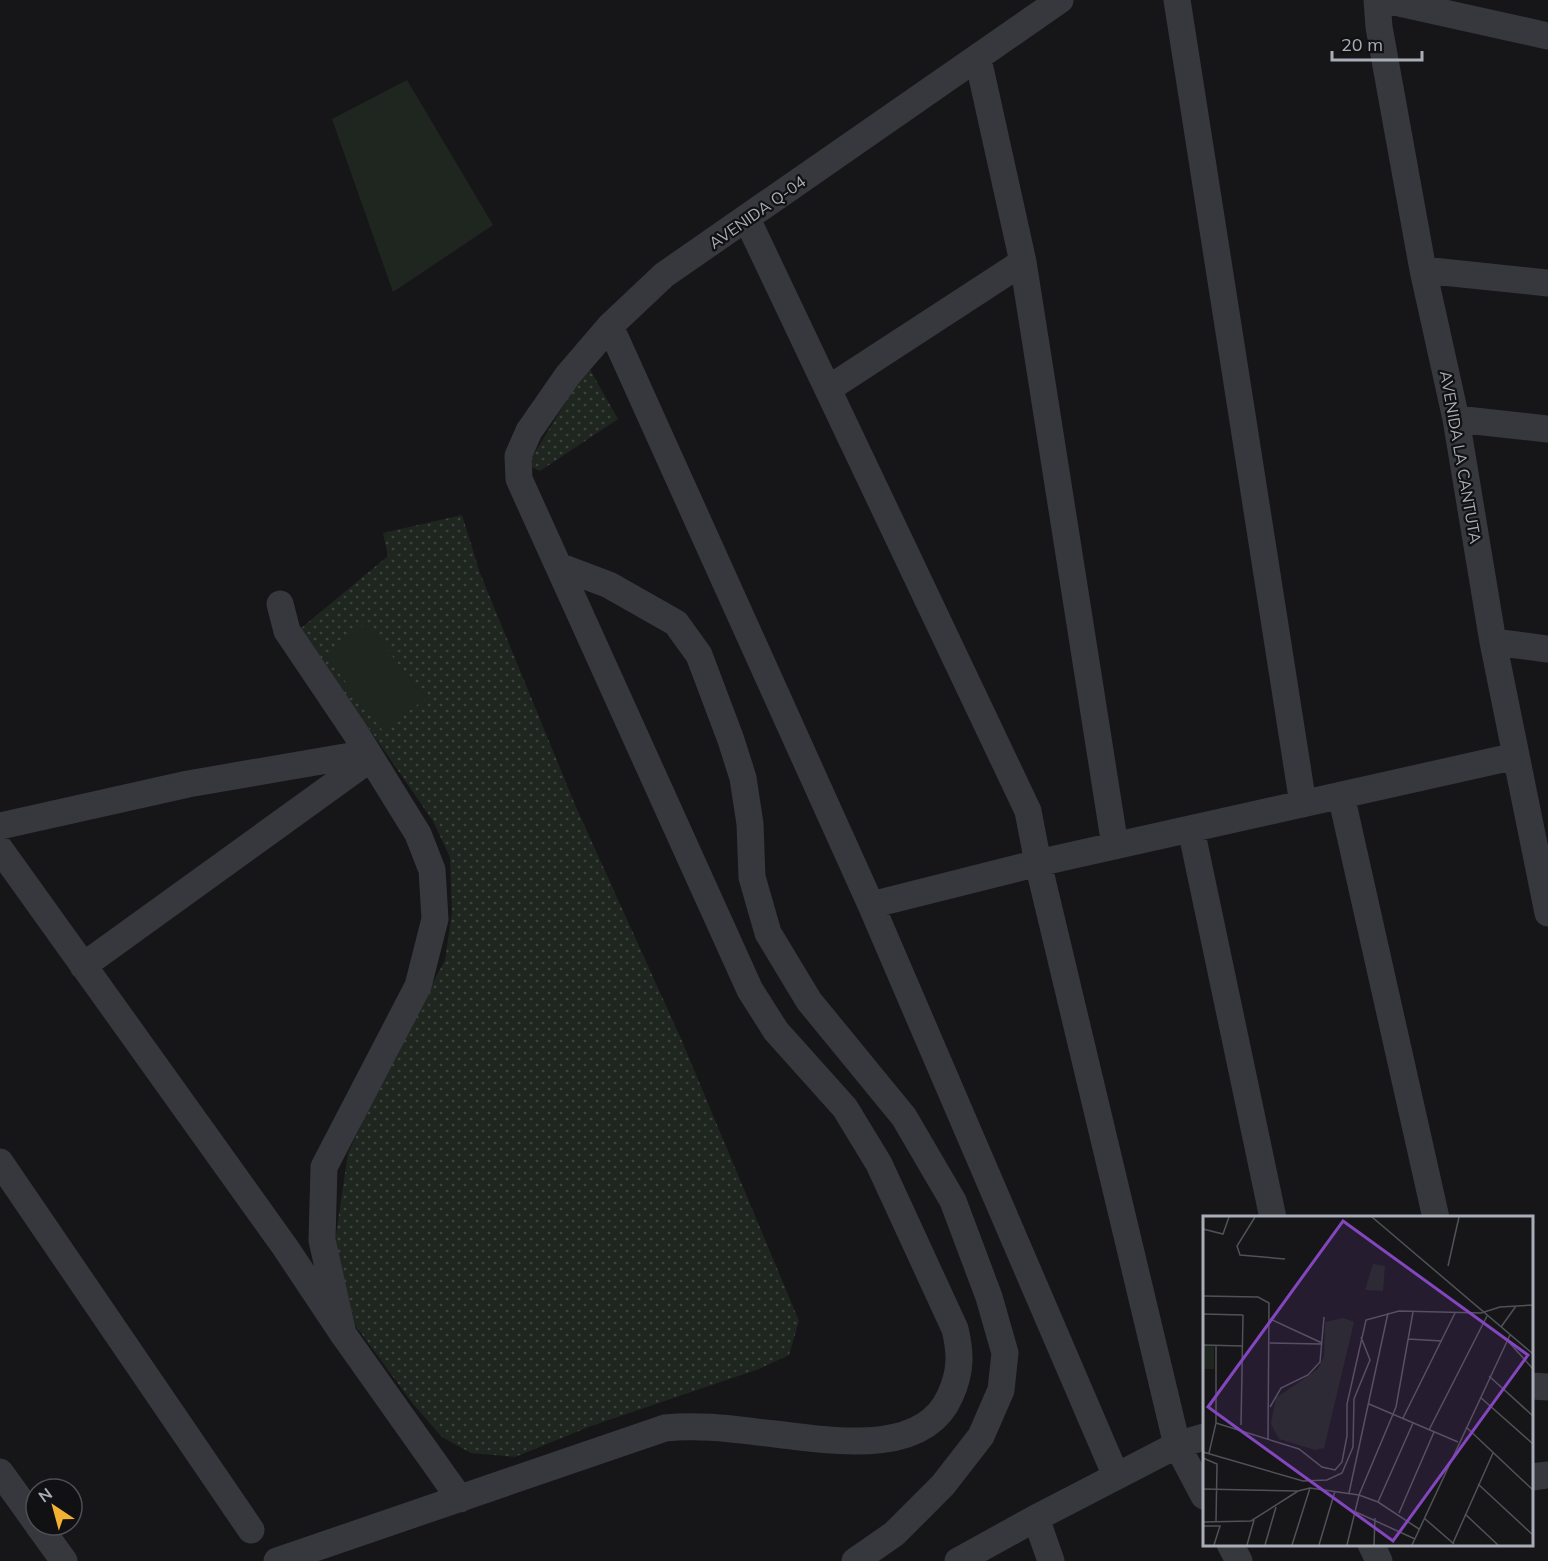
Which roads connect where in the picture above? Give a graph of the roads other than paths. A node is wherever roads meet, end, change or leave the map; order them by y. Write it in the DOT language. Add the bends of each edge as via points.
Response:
graph roads {
  1 [pos="1060,0"];
  2 [pos="1177,0"];
  3 [pos="1377,0"];
  4 [pos="1386,0"];
  5 [pos="1548,36"];
  6 [pos="978,59"];
  7 [pos="747,219"];
  8 [pos="1023,262"];
  9 [pos="1424,270"];
  10 [pos="1548,283"];
  11 [pos="610,326"];
  12 [pos="828,389"];
  13 [pos="1456,419"];
  14 [pos="1548,429"];
  15 [pos="559,566"];
  16 [pos="280,604"];
  17 [pos="1493,642"];
  18 [pos="1548,649"];
  19 [pos="370,756"];
  20 [pos="1516,756"];
  21 [pos="1341,795"];
  22 [pos="1303,804"];
  23 [pos="0,826"];
  24 [pos="1191,829"];
  25 [pos="1115,846"];
  26 [pos="0,849"];
  27 [pos="1038,864"];
  28 [pos="871,905"];
  29 [pos="1548,913"];
  30 [pos="83,966"];
  31 [pos="0,1162"];
  32 [pos="1273,1216"];
  33 [pos="1436,1216"];
  34 [pos="343,1334"];
  35 [pos="1533,1386"];
  36 [pos="1548,1387"];
  37 [pos="1203,1437"];
  38 [pos="1177,1445"];
  39 [pos="0,1472"];
  40 [pos="1548,1475"];
  41 [pos="1116,1476"];
  42 [pos="1533,1477"];
  43 [pos="1203,1494"];
  44 [pos="460,1499"];
  45 [pos="24,1506"];
  46 [pos="1036,1518"];
  47 [pos="251,1530"];
  48 [pos="46,1537"];
  49 [pos="1372,1546"];
  50 [pos="64,1561"];
  51 [pos="277,1561"];
  52 [pos="855,1561"];
  53 [pos="958,1561"];
  54 [pos="1051,1561"];
  55 [pos="1379,1561"];
  1 -- 6 [label="street, AVENIDA Q-04"];
  2 -- 22 [label="street"];
  3 -- 9 [label="street, AVENIDA LA CANTUTA"];
  4 -- 5 [label="street"];
  6 -- 7 [label="street, AVENIDA Q-04"];
  6 -- 8 [label="street"];
  7 -- 11 [label="street, AVENIDA Q-04" via="664,275"];
  7 -- 12 [label="street"];
  8 -- 12 [label="street"];
  8 -- 25 [label="street"];
  9 -- 10 [label="street"];
  9 -- 13 [label="street, AVENIDA LA CANTUTA"];
  11 -- 15 [label="street, AVENIDA Q-04" via="568,375 529,431 518,456 519,479"];
  11 -- 28 [label="street"];
  12 -- 27 [label="street" via="1028,811"];
  13 -- 14 [label="street"];
  13 -- 17 [label="street, AVENIDA LA CANTUTA"];
  15 -- 44 [label="street" via="750,990 776,1031 845,1108 879,1164 955,1329 960,1363 948,1402 933,1420 893,1438 864,1442 690,1426 665,1428"];
  15 -- 52 [label="street" via="609,585 676,623 699,655 743,778 752,877 768,933 809,1001 904,1117 953,1201 989,1297 1005,1353 1001,1390 981,1436 943,1485 894,1534"];
  16 -- 19 [label="street" via="287,631"];
  17 -- 18 [label="street"];
  17 -- 20 [label="street, AVENIDA LA CANTUTA"];
  19 -- 23 [label="street" via="188,784"];
  19 -- 30 [label="street"];
  19 -- 34 [label="street" via="418,834 432,870 435,919 418,986 324,1167 322,1240"];
  20 -- 21 [label="street"];
  20 -- 29 [label="street, AVENIDA LA CANTUTA"];
  21 -- 22 [label="street"];
  21 -- 33 [label="street"];
  22 -- 24 [label="street"];
  24 -- 25 [label="street"];
  24 -- 32 [label="street"];
  25 -- 27 [label="street"];
  26 -- 30 [label="street"];
  27 -- 28 [label="street"];
  27 -- 38 [label="street"];
  28 -- 41 [label="street"];
  30 -- 34 [label="street"];
  31 -- 47 [label="street"];
  34 -- 44 [label="street"];
  35 -- 36 [label="street"];
  37 -- 38 [label="street"];
  38 -- 41 [label="street"];
  38 -- 43 [label="street"];
  39 -- 45 [label="street"];
  40 -- 42 [label="street"];
  41 -- 46 [label="street"];
  44 -- 51 [label="street"];
  46 -- 53 [label="street"];
  46 -- 54 [label="street"];
  48 -- 50 [label="street"];
  49 -- 55 [label="street"];
}
